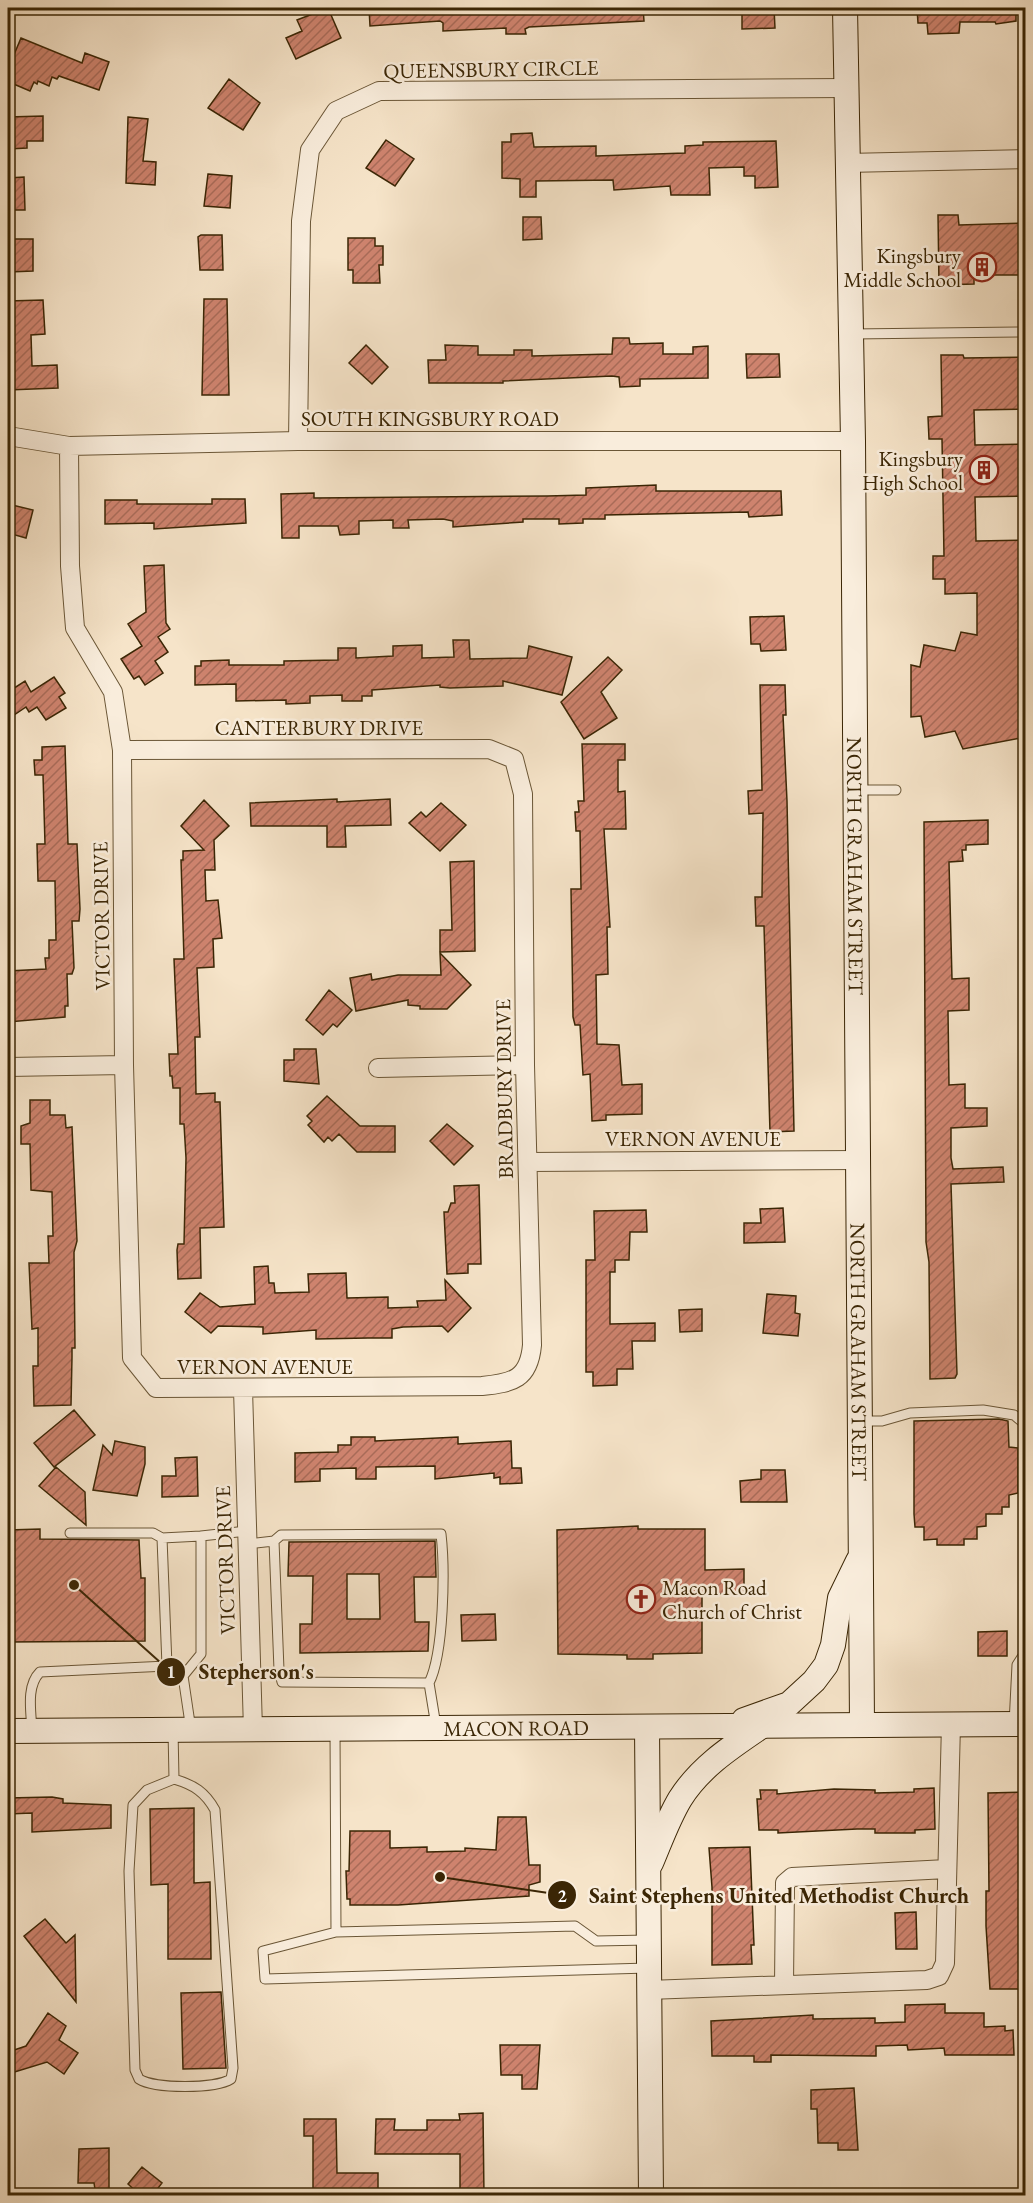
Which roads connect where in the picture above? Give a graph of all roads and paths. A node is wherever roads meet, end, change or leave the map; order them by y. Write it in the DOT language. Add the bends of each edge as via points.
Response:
graph roads {
  1 [pos="845,8"];
  2 [pos="846,88"];
  3 [pos="1026,159"];
  4 [pos="846,163"];
  5 [pos="1026,332"];
  6 [pos="850,334"];
  7 [pos="8,436"];
  8 [pos="298,441"];
  9 [pos="853,441"];
  10 [pos="69,446"];
  11 [pos="122,750"];
  12 [pos="514,759"];
  13 [pos="896,789"];
  14 [pos="855,790"];
  15 [pos="124,1065"];
  16 [pos="525,1065"];
  17 [pos="8,1067"];
  18 [pos="378,1068"];
  19 [pos="858,1160"];
  20 [pos="528,1162"];
  21 [pos="482,1386"];
  22 [pos="156,1388"];
  23 [pos="243,1389"];
  24 [pos="860,1421"];
  25 [pos="1026,1425"];
  26 [pos="70,1533"];
  27 [pos="201,1536"];
  28 [pos="247,1537"];
  29 [pos="162,1538"];
  30 [pos="274,1541"];
  31 [pos="861,1556"];
  32 [pos="1026,1651"];
  33 [pos="167,1666"];
  34 [pos="183,1676"];
  35 [pos="429,1683"];
  36 [pos="951,1724"];
  37 [pos="1020,1724"];
  38 [pos="862,1725"];
  39 [pos="727,1726"];
  40 [pos="762,1726"];
  41 [pos="647,1727"];
  42 [pos="436,1728"];
  43 [pos="335,1729"];
  44 [pos="182,1730"];
  45 [pos="253,1730"];
  46 [pos="8,1731"];
  47 [pos="32,1731"];
  48 [pos="174,1779"];
  49 [pos="947,1869"];
  50 [pos="648,1870"];
  51 [pos="336,1932"];
  52 [pos="648,1940"];
  53 [pos="648,1979"];
  54 [pos="784,1985"];
  55 [pos="651,2196"];
  1 -- 2 [label="main road, NORTH GRAHAM STREET"];
  2 -- 4 [label="main road, NORTH GRAHAM STREET"];
  2 -- 8 [label="street, QUEENSBURY CIRCLE" via="378,91 336,111 310,150 301,221"];
  3 -- 4 [label="street"];
  4 -- 6 [label="main road, NORTH GRAHAM STREET"];
  5 -- 6 [label="lane"];
  6 -- 9 [label="main road, NORTH GRAHAM STREET"];
  7 -- 10 [label="street, SOUTH KINGSBURY ROAD"];
  8 -- 9 [label="street, SOUTH KINGSBURY ROAD"];
  8 -- 10 [label="street, SOUTH KINGSBURY ROAD"];
  9 -- 14 [label="main road, NORTH GRAHAM STREET"];
  10 -- 11 [label="street, VICTOR DRIVE" via="75,628 113,692"];
  11 -- 12 [label="street, CANTERBURY DRIVE" via="489,749"];
  11 -- 15 [label="street, VICTOR DRIVE"];
  12 -- 16 [label="street, BRADBURY DRIVE" via="523,794"];
  13 -- 14 [label="lane"];
  14 -- 19 [label="main road, NORTH GRAHAM STREET"];
  15 -- 17 [label="street"];
  15 -- 22 [label="street, VICTOR DRIVE" via="132,1358"];
  16 -- 18 [label="street"];
  16 -- 20 [label="street, BRADBURY DRIVE"];
  19 -- 20 [label="street, VERNON AVENUE"];
  19 -- 24 [label="main road, NORTH GRAHAM STREET"];
  20 -- 21 [label="street, BRADBURY DRIVE" via="530,1362 522,1376 504,1384"];
  21 -- 23 [label="street, VERNON AVENUE"];
  22 -- 23 [label="street, VERNON AVENUE"];
  23 -- 28 [label="street, VICTOR DRIVE"];
  24 -- 25 [label="lane" via="882,1421 910,1413 983,1410 1014,1415"];
  24 -- 31 [label="main road, NORTH GRAHAM STREET"];
  26 -- 29 [label="lane" via="153,1533"];
  27 -- 28 [label="lane"];
  27 -- 29 [label="lane"];
  27 -- 34 [label="lane" via="201,1654"];
  28 -- 30 [label="lane"];
  28 -- 45 [label="street, VICTOR DRIVE"];
  29 -- 33 [label="lane"];
  30 -- 35 [label="lane" via="282,1682"];
  30 -- 35 [label="lane" via="282,1535 441,1534 438,1648"];
  31 -- 38 [label="main road, NORTH GRAHAM STREET"];
  31 -- 39 [label="main road" via="840,1598 826,1665 814,1681 789,1704"];
  32 -- 37 [label="lane" via="1017,1665"];
  33 -- 34 [label="lane"];
  33 -- 47 [label="lane" via="40,1672 31,1686"];
  34 -- 44 [label="lane"];
  35 -- 42 [label="lane"];
  36 -- 37 [label="main road, MACON ROAD"];
  36 -- 38 [label="main road, MACON ROAD"];
  36 -- 49 [label="street"];
  38 -- 40 [label="main road, MACON ROAD"];
  39 -- 40 [label="main road, MACON ROAD"];
  39 -- 41 [label="main road, MACON ROAD"];
  40 -- 50 [label="main road" via="699,1774 680,1800"];
  41 -- 42 [label="main road, MACON ROAD"];
  41 -- 50 [label="main road"];
  42 -- 43 [label="main road, MACON ROAD"];
  43 -- 45 [label="main road, MACON ROAD"];
  43 -- 51 [label="lane"];
  44 -- 45 [label="main road, MACON ROAD"];
  44 -- 47 [label="main road, MACON ROAD"];
  44 -- 48 [label="lane"];
  46 -- 47 [label="main road, MACON ROAD"];
  48 -- 48 [label="lane" via="147,1790 133,1806 129,1871 135,2070 139,2079 151,2085 217,2085 231,2079 233,2068 215,1810 206,1794"];
  49 -- 54 [label="street" via="945,1963 939,1976 927,1980"];
  49 -- 54 [label="street" via="792,1877 785,1883"];
  50 -- 52 [label="main road"];
  51 -- 52 [label="lane" via="574,1926 596,1941"];
  51 -- 53 [label="lane" via="263,1951 265,1979"];
  52 -- 53 [label="main road"];
  53 -- 54 [label="street"];
  53 -- 55 [label="main road"];
}
